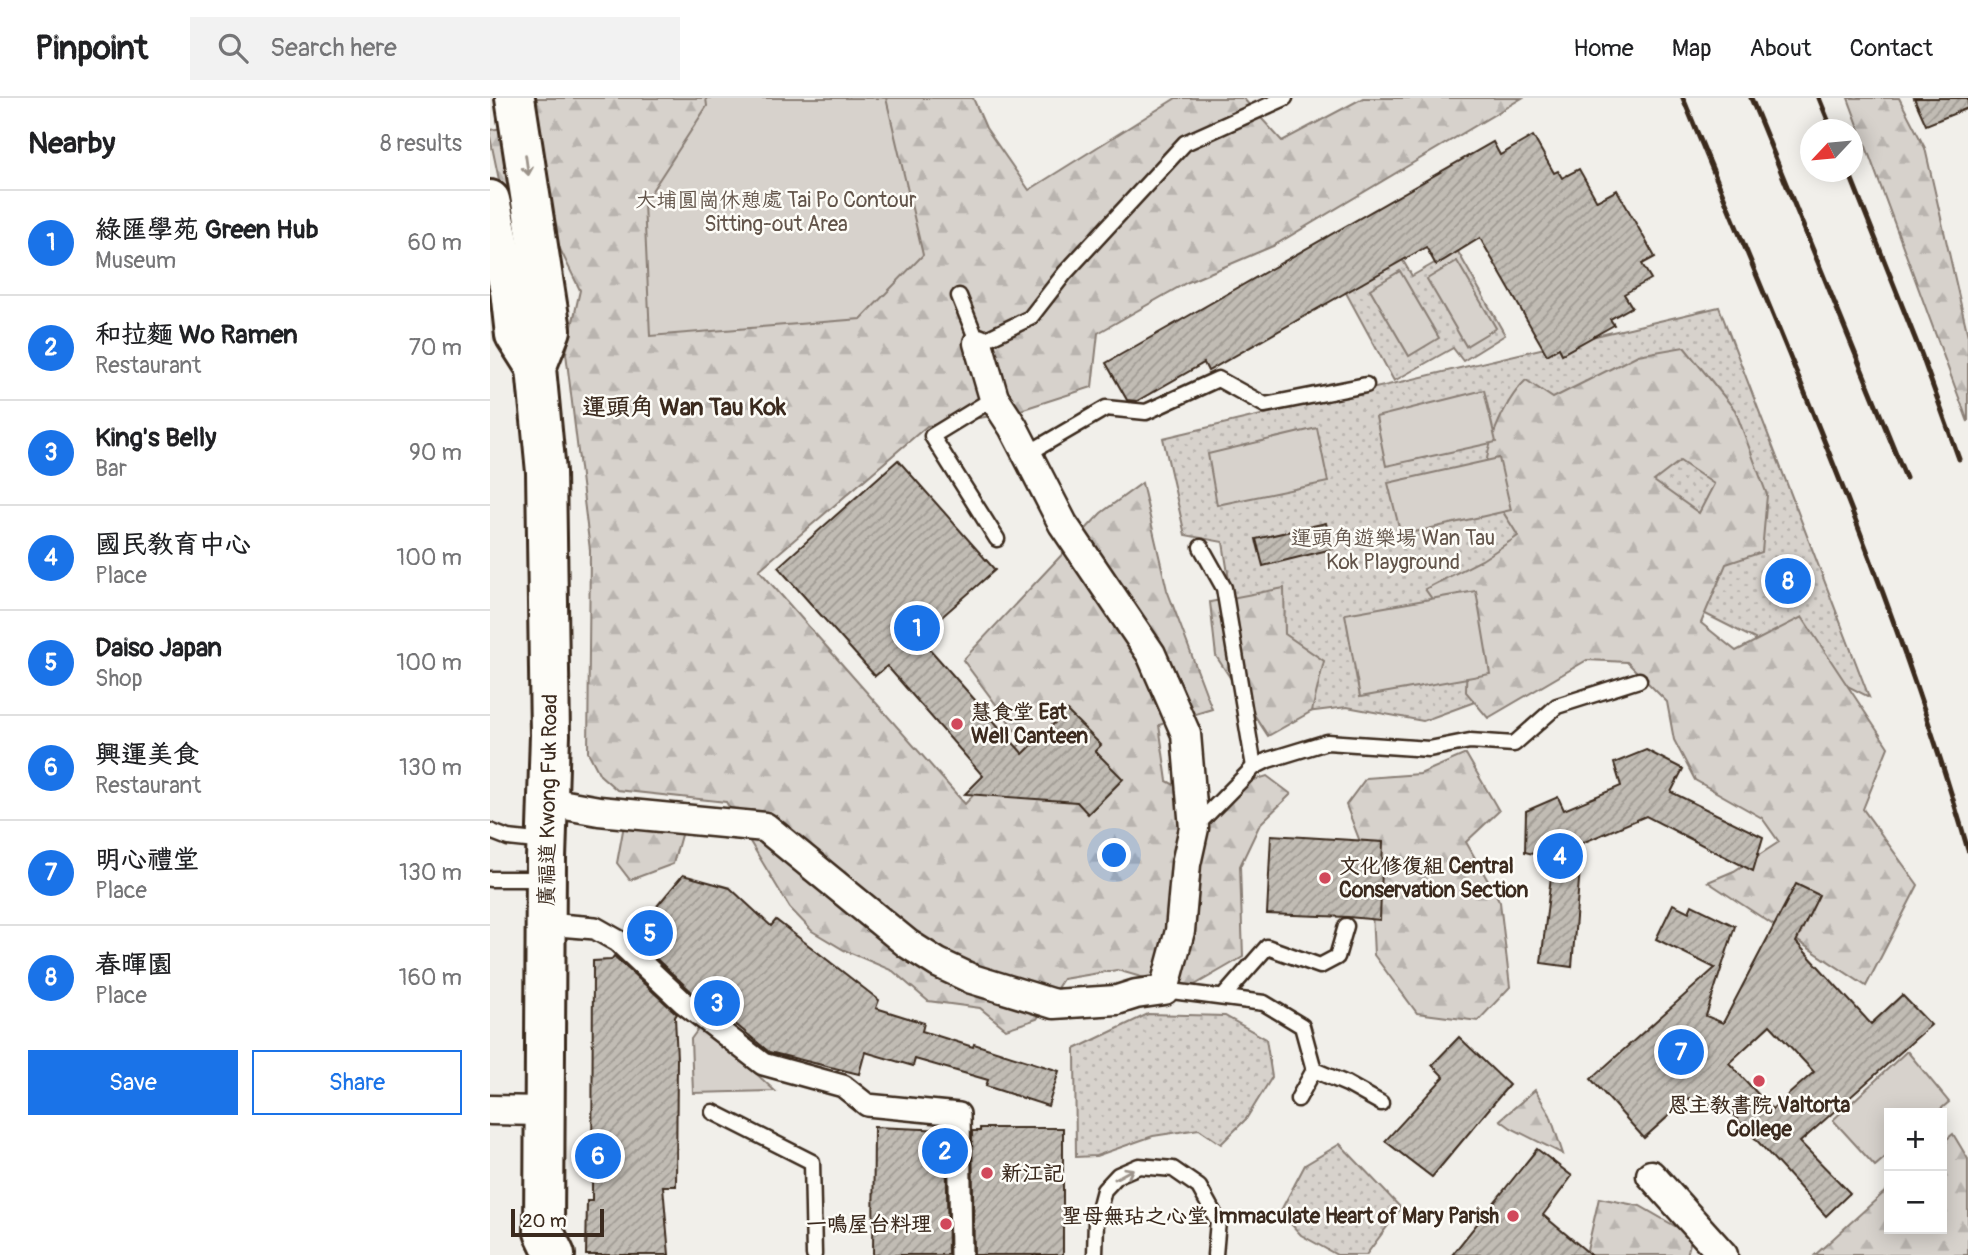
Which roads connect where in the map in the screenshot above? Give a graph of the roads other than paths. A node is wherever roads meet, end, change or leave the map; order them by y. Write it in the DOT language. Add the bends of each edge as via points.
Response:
graph roads {
  1 [pos="515,98"];
  2 [pos="1284,98"];
  3 [pos="490,200"];
  4 [pos="959,296"];
  5 [pos="978,343"];
  6 [pos="536,368"];
  7 [pos="1366,385"];
  8 [pos="994,398"];
  9 [pos="1027,454"];
  10 [pos="997,539"];
  11 [pos="1201,547"];
  12 [pos="1639,680"];
  13 [pos="1254,767"];
  14 [pos="549,802"];
  15 [pos="1194,828"];
  16 [pos="490,831"];
  17 [pos="547,861"];
  18 [pos="490,879"];
  19 [pos="546,924"];
  20 [pos="1346,926"];
  21 [pos="1164,990"];
  22 [pos="1224,996"];
  23 [pos="1314,1070"];
  24 [pos="1298,1099"];
  25 [pos="1381,1103"];
  26 [pos="490,1110"];
  27 [pos="544,1111"];
  28 [pos="713,1112"];
  29 [pos="1651,1175"];
  30 [pos="542,1247"];
  31 [pos="814,1255"];
  32 [pos="961,1255"];
  33 [pos="1095,1255"];
  34 [pos="1215,1255"];
  35 [pos="1723,1255"];
  1 -- 6 [label="main road, 廣福道 Kwong Fuk Road, one-way" via="551,330"];
  2 -- 5 [label="lane" via="1185,143 1065,273 1030,318"];
  3 -- 6 [label="main road, 廣福道 Kwong Fuk Road" via="515,335"];
  4 -- 5 [label="lane"];
  5 -- 8 [label="street"];
  6 -- 14 [label="main road, 廣福道 Kwong Fuk Road" via="546,486"];
  7 -- 9 [label="lane" via="1265,405 1218,379 1146,412 1106,408"];
  8 -- 9 [label="street"];
  8 -- 10 [label="lane" via="932,436"];
  9 -- 15 [label="street" via="1062,524 1151,654 1185,734"];
  11 -- 13 [label="lane" via="1224,587"];
  12 -- 13 [label="lane" via="1557,706 1514,744 1470,741 1429,749 1327,742"];
  13 -- 15 [label="lane"];
  14 -- 17 [label="main road, 廣福道 Kwong Fuk Road"];
  14 -- 21 [label="street" via="765,827 908,944 972,979 1054,1004 1117,1000"];
  15 -- 21 [label="street" via="1180,931"];
  16 -- 17 [label="lane"];
  17 -- 18 [label="lane"];
  17 -- 19 [label="main road, 廣福道 Kwong Fuk Road"];
  19 -- 27 [label="main road, 廣福道 Kwong Fuk Road"];
  19 -- 32 [label="street" via="595,928 618,941 684,1003 763,1064 843,1086 867,1105 959,1114"];
  20 -- 22 [label="lane" via="1338,957 1330,963 1320,966 1267,947"];
  21 -- 22 [label="lane"];
  22 -- 23 [label="lane" via="1264,1003 1302,1026"];
  23 -- 24 [label="lane"];
  23 -- 25 [label="lane"];
  26 -- 27 [label="street"];
  27 -- 30 [label="main road, 廣福道 Kwong Fuk Road"];
  28 -- 31 [label="lane" via="812,1162"];
  29 -- 35 [label="street"];
  33 -- 34 [label="lane, one-way" via="1096,1220 1104,1190 1118,1175 1139,1166 1173,1169 1199,1187 1218,1222"];
}
